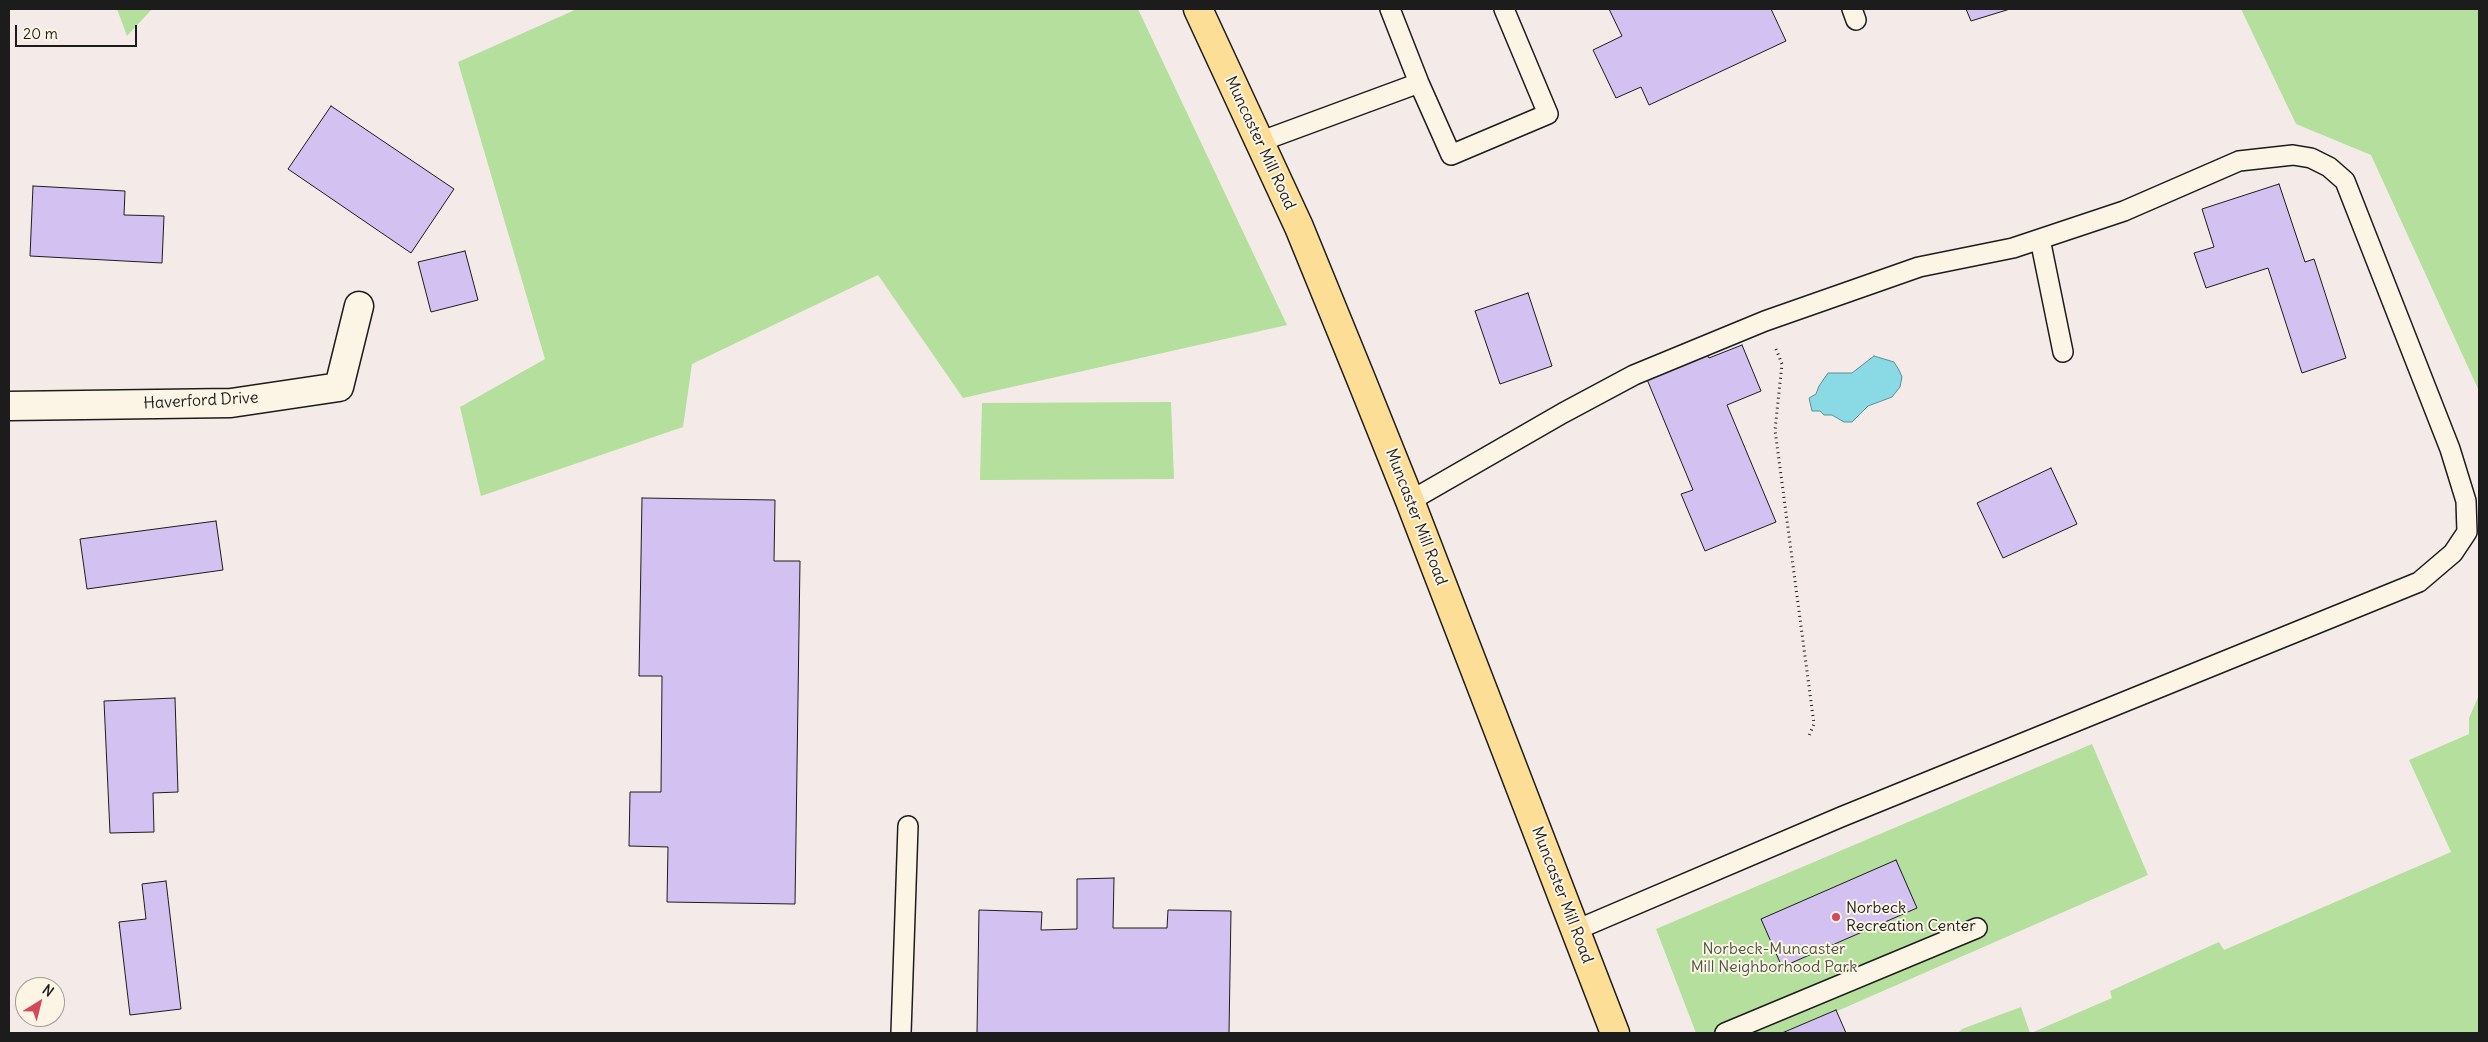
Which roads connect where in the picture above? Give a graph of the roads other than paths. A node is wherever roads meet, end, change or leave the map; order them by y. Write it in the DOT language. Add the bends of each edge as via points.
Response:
graph roads {
  1 [pos="1198,9"];
  2 [pos="1390,9"];
  3 [pos="1504,9"];
  4 [pos="1419,83"];
  5 [pos="1259,142"];
  6 [pos="2040,239"];
  7 [pos="359,306"];
  8 [pos="2063,352"];
  9 [pos="9,406"];
  10 [pos="1410,501"];
  11 [pos="908,826"];
  12 [pos="1977,928"];
  13 [pos="1576,930"];
  14 [pos="901,1033"];
  15 [pos="1614,1033"];
  16 [pos="1725,1033"];
  1 -- 5 [label="main road, Muncaster Mill Road"];
  2 -- 4 [label="lane"];
  3 -- 4 [label="lane" via="1548,114 1451,155"];
  4 -- 5 [label="lane"];
  5 -- 10 [label="main road, Muncaster Mill Road" via="1299,227"];
  6 -- 8 [label="lane"];
  6 -- 10 [label="lane" via="1919,267 1765,321 1634,375"];
  6 -- 13 [label="lane" via="2124,211 2239,161 2293,155 2311,158 2329,167 2345,181 2450,449 2466,501 2467,532 2454,553 2419,582 1841,817"];
  7 -- 9 [label="street, Haverford Drive" via="339,388 231,403"];
  10 -- 13 [label="main road, Muncaster Mill Road"];
  11 -- 14 [label="lane"];
  12 -- 16 [label="lane"];
  13 -- 15 [label="main road, Muncaster Mill Road"];
}
